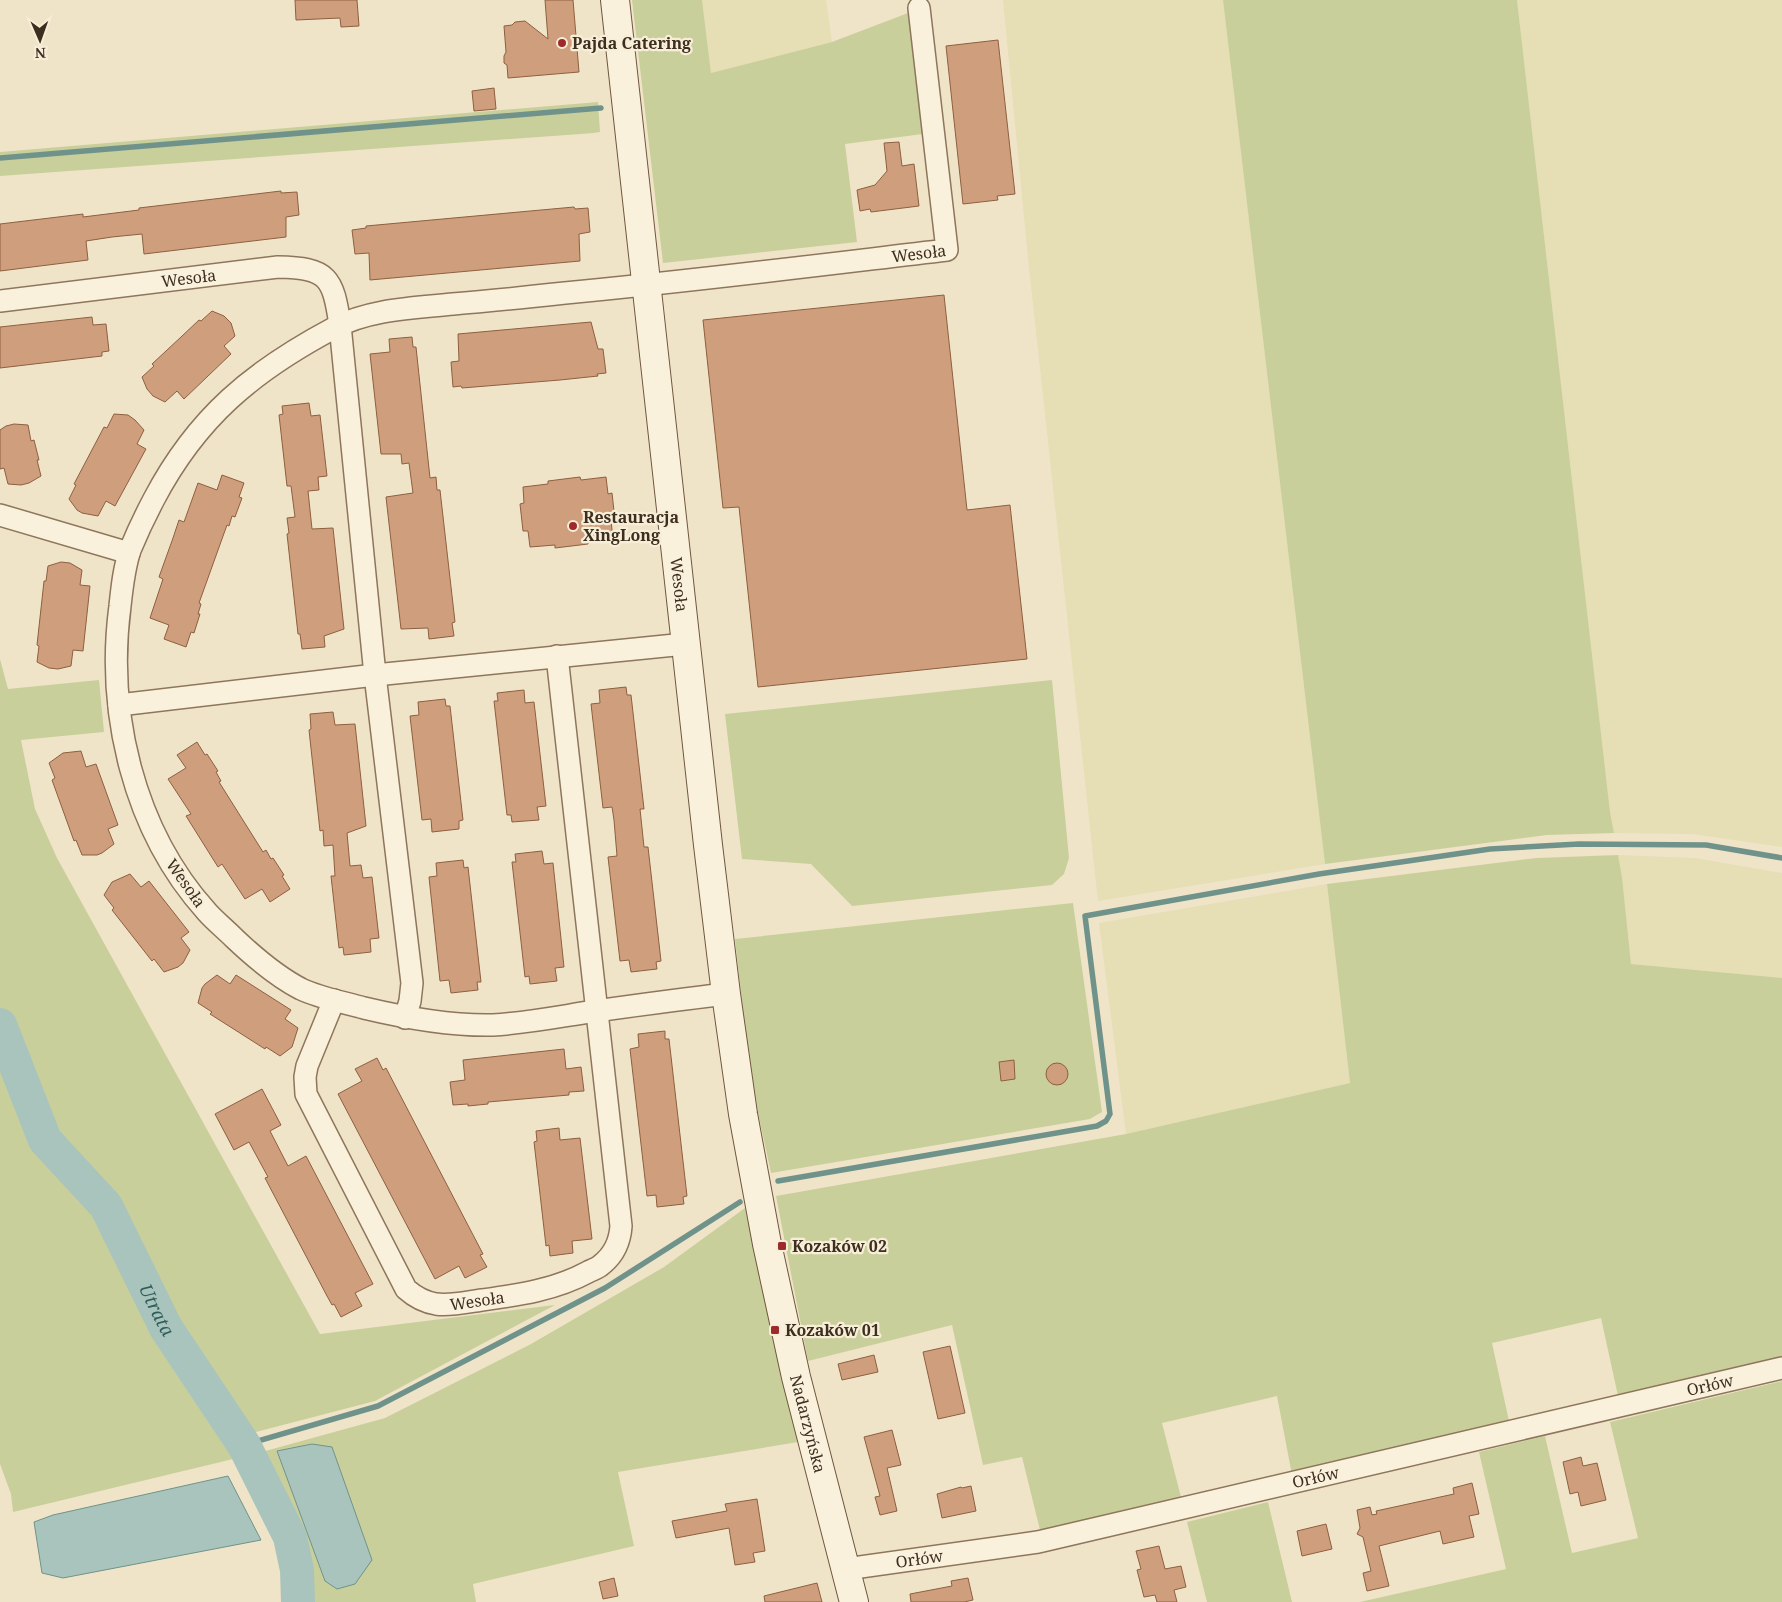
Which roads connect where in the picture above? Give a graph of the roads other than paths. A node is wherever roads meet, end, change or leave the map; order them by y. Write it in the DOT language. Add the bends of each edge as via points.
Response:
graph roads {
  1 [pos="615,0"];
  2 [pos="919,8"];
  3 [pos="647,285"];
  4 [pos="0,301"];
  5 [pos="340,325"];
  6 [pos="0,515"];
  7 [pos="129,553"];
  8 [pos="685,644"];
  9 [pos="556,656"];
  10 [pos="375,675"];
  11 [pos="119,705"];
  12 [pos="726,994"];
  13 [pos="334,1000"];
  14 [pos="597,1011"];
  15 [pos="405,1018"];
  16 [pos="767,1244"];
  17 [pos="1782,1368"];
  18 [pos="846,1569"];
  19 [pos="854,1602"];
  1 -- 3 [label="street, Wesoła"];
  2 -- 3 [label="street, Wesoła" via="947,250"];
  3 -- 5 [label="street, Wesoła" via="378,313"];
  3 -- 8 [label="street, Wesoła"];
  4 -- 5 [label="street, Wesoła" via="298,267 320,274 330,284 336,296"];
  5 -- 7 [label="street, Wesoła" via="267,368 216,411 175,461"];
  5 -- 10 [label="street, Wesoła"];
  6 -- 7 [label="street"];
  7 -- 11 [label="street, Wesoła" via="116,636"];
  8 -- 9 [label="street"];
  8 -- 12 [label="street, Wesoła"];
  9 -- 10 [label="street"];
  9 -- 14 [label="street, Wesoła"];
  10 -- 11 [label="street"];
  10 -- 15 [label="street, Wesoła" via="412,983"];
  11 -- 13 [label="street, Wesoła" via="123,740 133,777 153,832 180,876 206,911 255,958 302,989"];
  12 -- 14 [label="street, Wesoła"];
  12 -- 16 [label="street, Wesoła"];
  13 -- 14 [label="street, Wesoła" via="308,1066 306,1094 406,1288 423,1301 437,1304 524,1294 554,1287 601,1265 614,1251 621,1226"];
  13 -- 15 [label="street, Wesoła"];
  14 -- 15 [label="street, Wesoła" via="490,1025"];
  16 -- 18 [label="street, Nadarzyńska" via="800,1395"];
  17 -- 18 [label="street, Orłów" via="1038,1542"];
  18 -- 19 [label="street, Nadarzyńska"];
}
